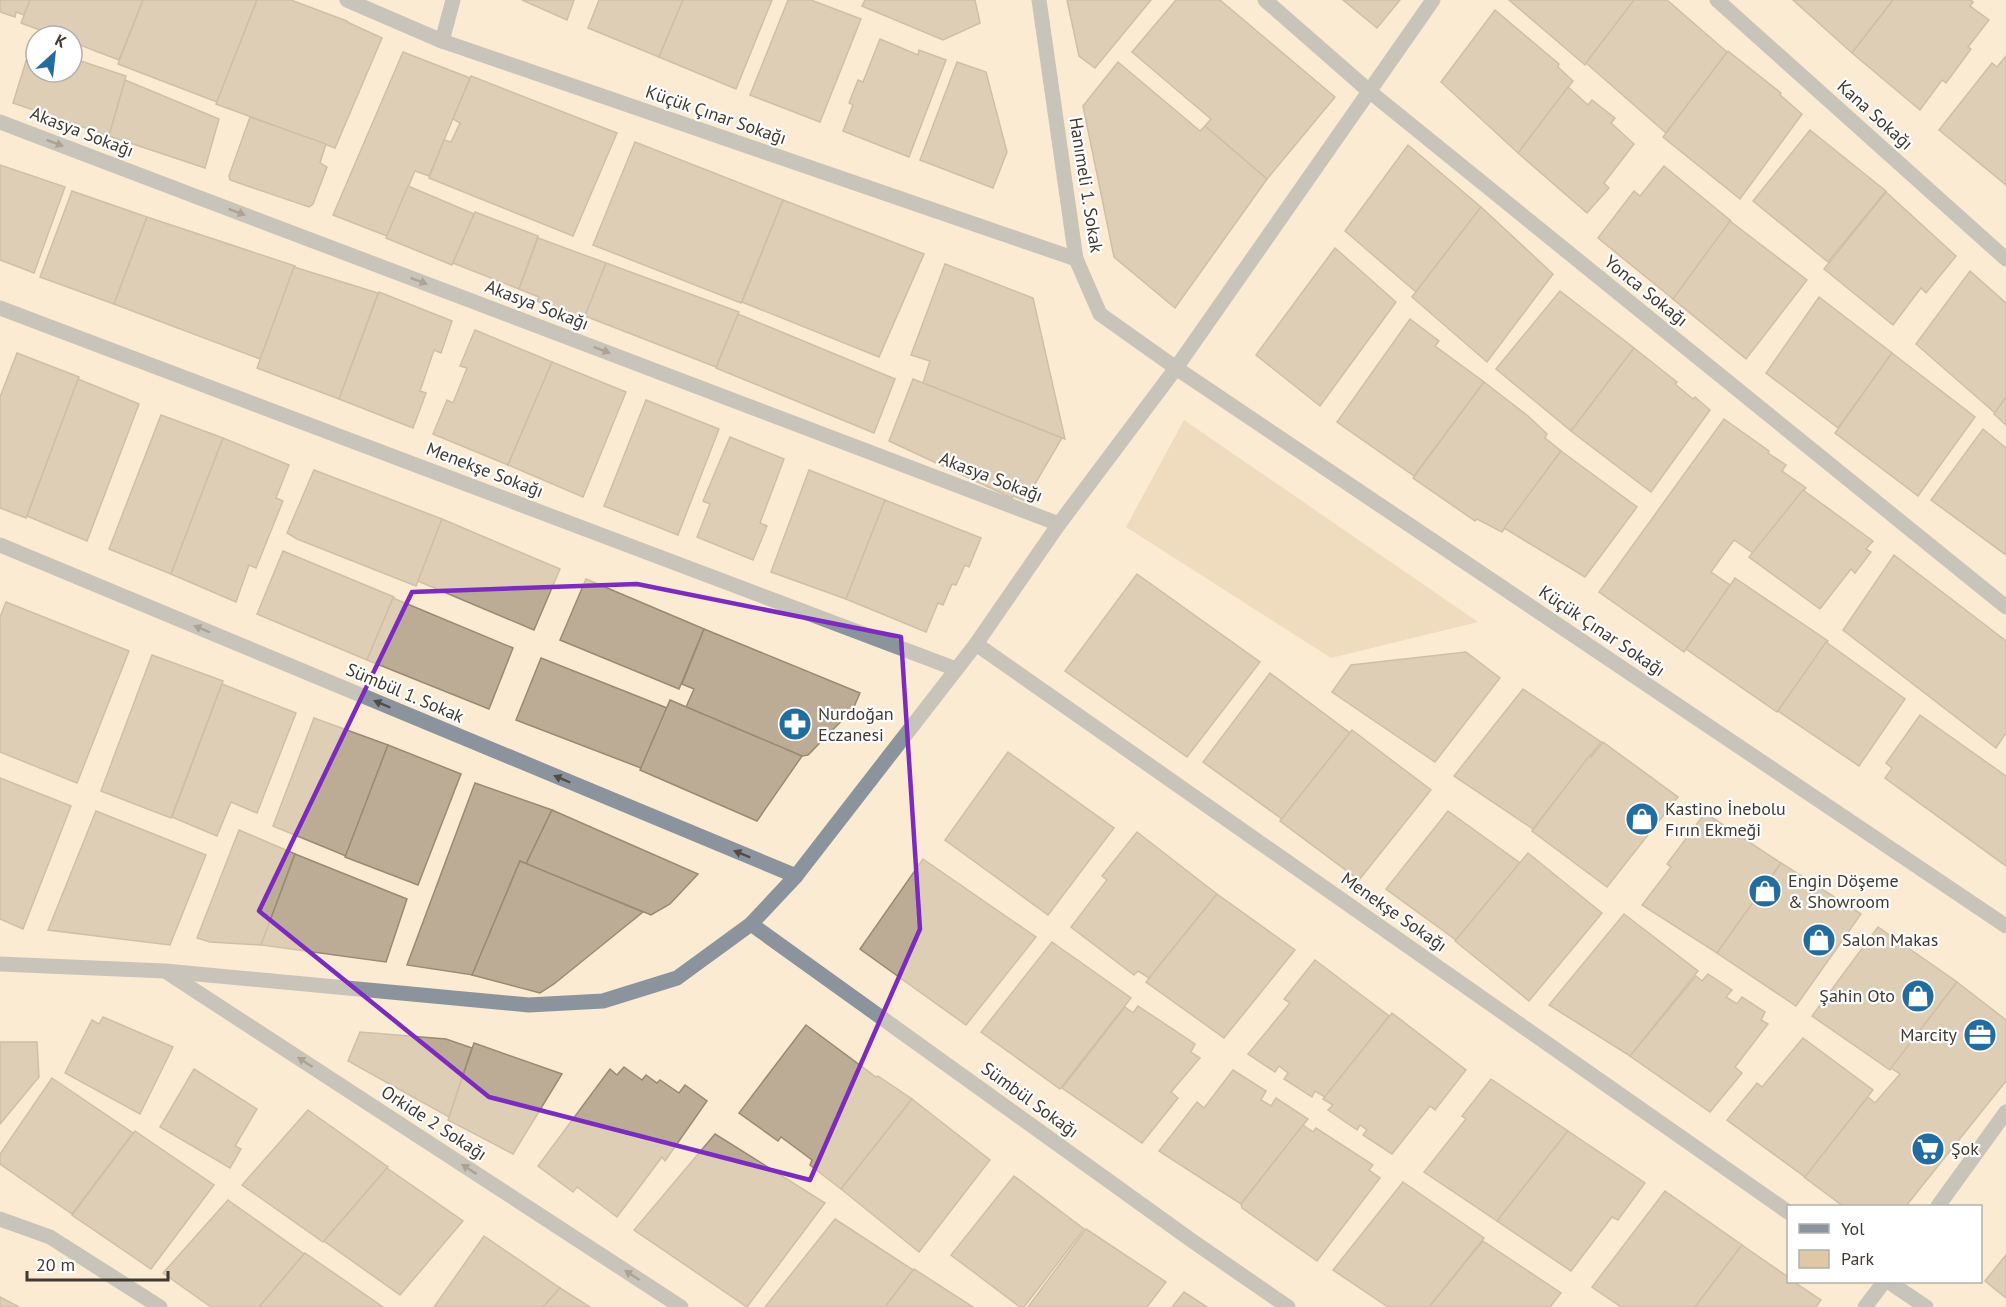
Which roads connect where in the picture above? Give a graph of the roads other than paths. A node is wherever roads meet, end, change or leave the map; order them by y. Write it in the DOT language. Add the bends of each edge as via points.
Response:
graph roads {
  1 [pos="347,0"];
  2 [pos="453,0"];
  3 [pos="1039,0"];
  4 [pos="1265,0"];
  5 [pos="1433,0"];
  6 [pos="1717,0"];
  7 [pos="442,41"];
  8 [pos="1369,92"];
  9 [pos="0,122"];
  10 [pos="1076,259"];
  11 [pos="2006,260"];
  12 [pos="0,308"];
  13 [pos="1176,368"];
  14 [pos="1059,524"];
  15 [pos="0,545"];
  16 [pos="2006,607"];
  17 [pos="976,644"];
  18 [pos="956,669"];
  19 [pos="796,876"];
  20 [pos="751,924"];
  21 [pos="2006,926"];
  22 [pos="0,964"];
  23 [pos="165,971"];
  24 [pos="2006,1112"];
  25 [pos="1939,1205"];
  26 [pos="1787,1211"];
  27 [pos="0,1219"];
  28 [pos="1883,1283"];
  29 [pos="1892,1283"];
  30 [pos="160,1307"];
  31 [pos="681,1307"];
  32 [pos="1288,1307"];
  33 [pos="1865,1307"];
  34 [pos="1926,1307"];
  1 -- 7 [label="street, Küçük Çınar Sokağı"];
  2 -- 7 [label="street"];
  3 -- 10 [label="street, Hanımeli 1. Sokak"];
  4 -- 8 [label="street, Yonca Sokağı"];
  5 -- 8 [label="street"];
  6 -- 11 [label="street, Kana Sokağı"];
  7 -- 10 [label="street, Küçük Çınar Sokağı"];
  8 -- 13 [label="street"];
  8 -- 16 [label="street, Yonca Sokağı"];
  9 -- 14 [label="street, Akasya Sokağı, one-way"];
  10 -- 13 [label="street, Hanımeli 1. Sokak" via="1100,314"];
  12 -- 18 [label="street, Menekşe Sokağı"];
  13 -- 14 [label="street"];
  13 -- 21 [label="street, Küçük Çınar Sokağı"];
  14 -- 17 [label="street"];
  19 -- 15 [label="street, Sümbül 1. Sokak, one-way"];
  17 -- 18 [label="street"];
  17 -- 26 [label="street, Menekşe Sokağı"];
  18 -- 19 [label="street"];
  19 -- 20 [label="street"];
  20 -- 23 [label="street" via="677,978 603,1001 529,1005"];
  20 -- 32 [label="street, Sümbül Sokağı"];
  22 -- 23 [label="street"];
  31 -- 23 [label="street, Orkide 2 Sokağı, one-way"];
  24 -- 25 [label="street"];
  27 -- 30 [label="street" via="50,1237"];
  28 -- 33 [label="street"];
  29 -- 34 [label="street"];
}
